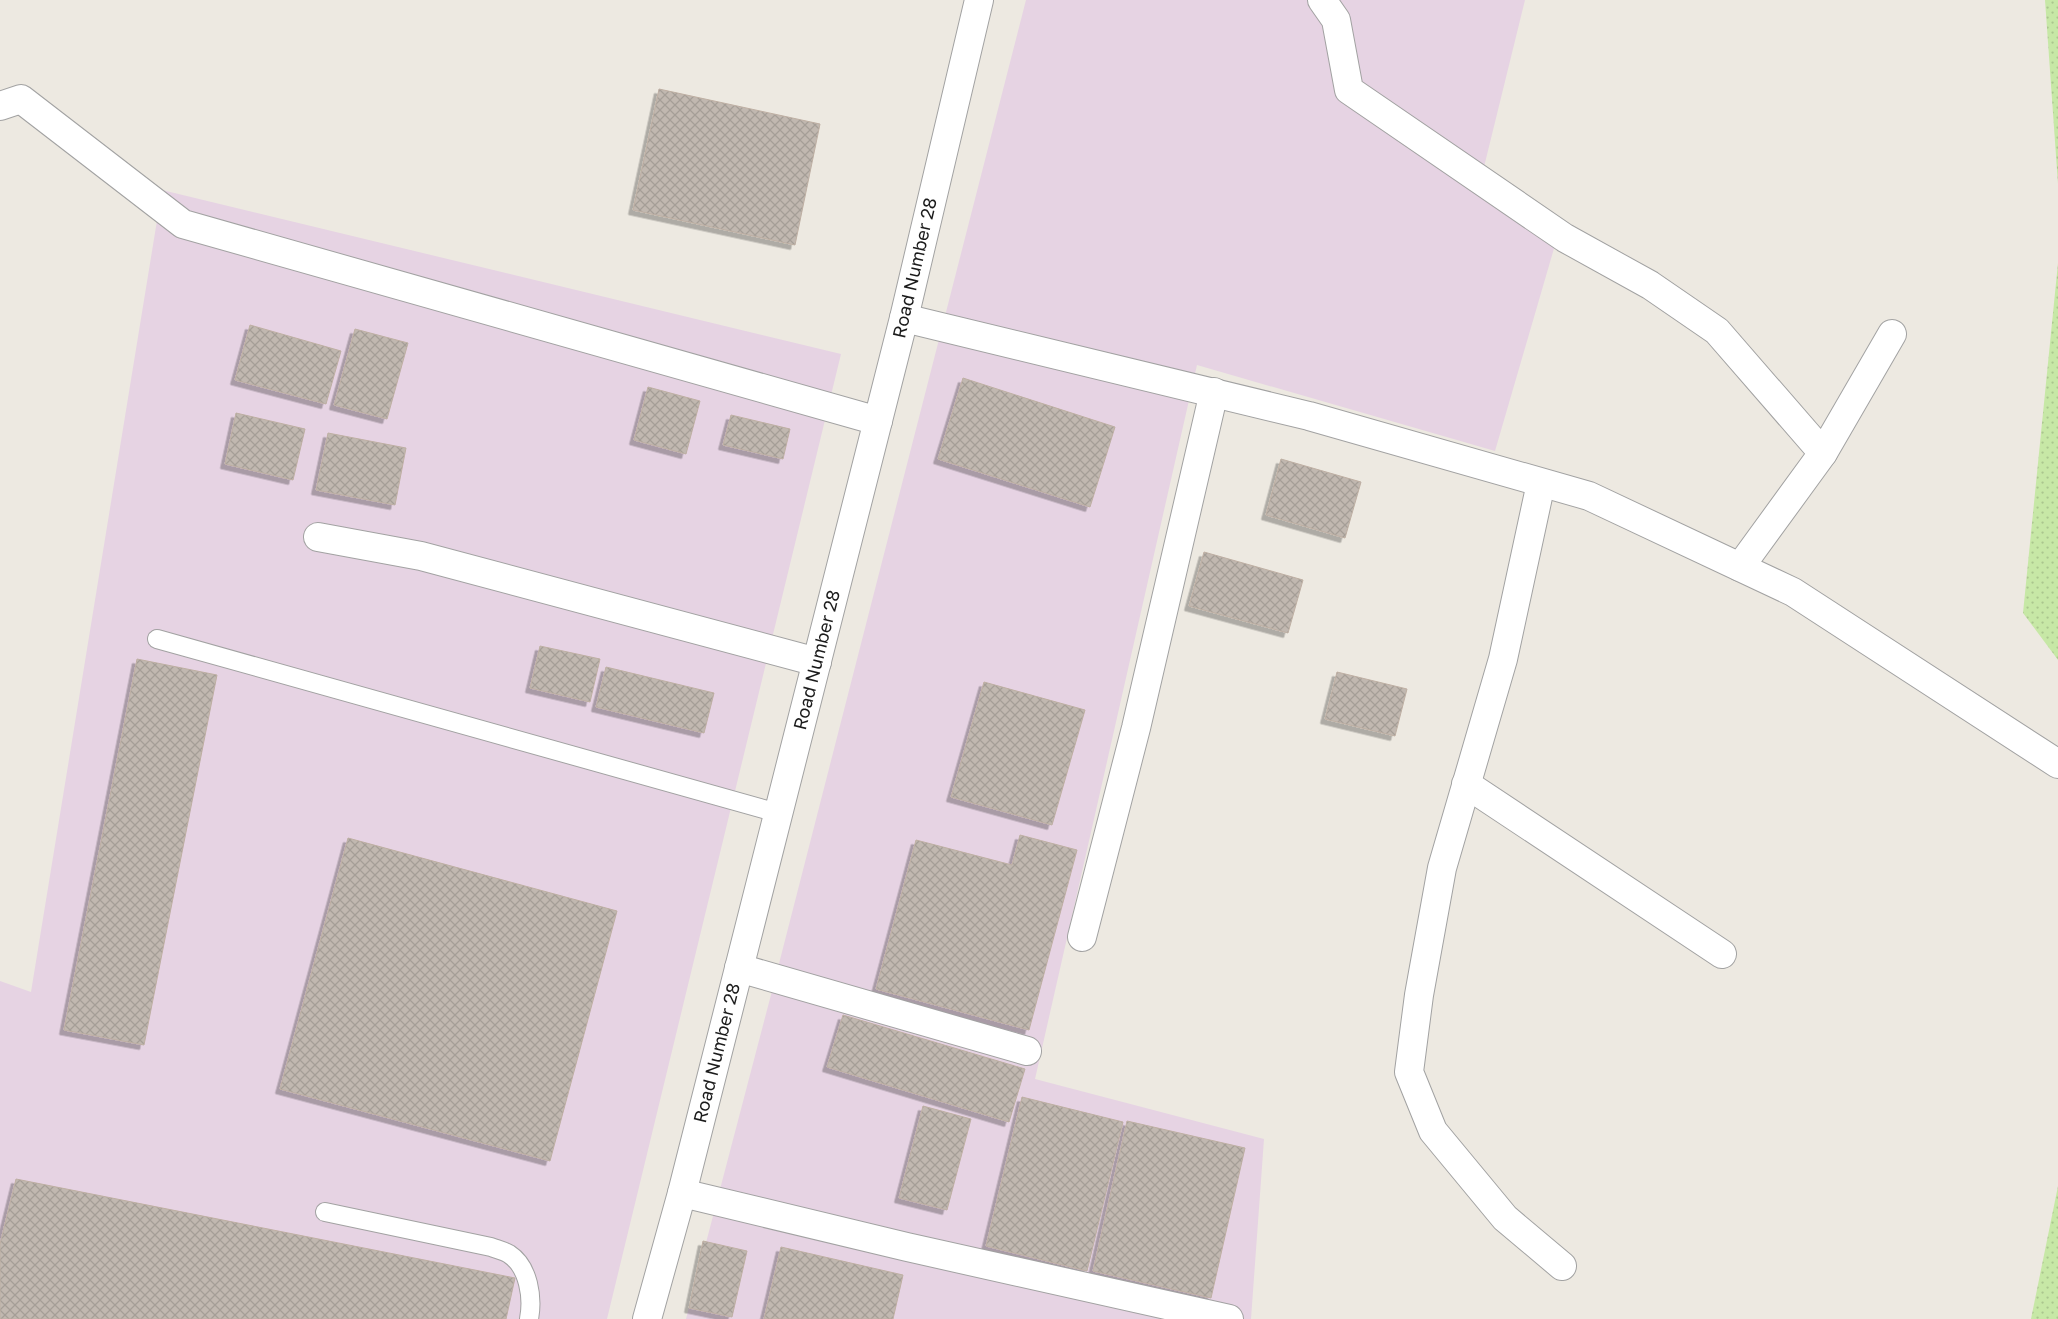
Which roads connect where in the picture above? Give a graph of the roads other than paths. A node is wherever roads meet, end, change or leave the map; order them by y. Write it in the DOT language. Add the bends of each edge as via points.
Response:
graph roads {
  1 [pos="979,0"];
  2 [pos="1322,0"];
  3 [pos="0,106"];
  4 [pos="904,318"];
  5 [pos="1892,334"];
  6 [pos="1214,392"];
  7 [pos="878,421"];
  8 [pos="1823,453"];
  9 [pos="1541,482"];
  10 [pos="318,537"];
  11 [pos="1740,567"];
  12 [pos="157,639"];
  13 [pos="817,662"];
  14 [pos="2058,764"];
  15 [pos="1466,784"];
  16 [pos="778,813"];
  17 [pos="1082,937"];
  18 [pos="1722,954"];
  19 [pos="739,968"];
  20 [pos="1027,1052"];
  21 [pos="682,1193"];
  22 [pos="325,1212"];
  23 [pos="1562,1266"];
  24 [pos="529,1319"];
  25 [pos="647,1319"];
  26 [pos="1229,1319"];
  1 -- 4 [label="street, Road Number 28"];
  2 -- 8 [label="street" via="1336,20 1349,90 1565,238 1650,285 1717,331"];
  3 -- 7 [label="street" via="21,99 183,224"];
  4 -- 6 [label="street"];
  4 -- 7 [label="street, Road Number 28"];
  5 -- 8 [label="street"];
  6 -- 9 [label="street"];
  6 -- 17 [label="street" via="1136,728"];
  7 -- 13 [label="street, Road Number 28"];
  8 -- 11 [label="street"];
  9 -- 11 [label="street" via="1589,496"];
  9 -- 15 [label="street" via="1503,659"];
  10 -- 13 [label="street" via="421,556"];
  11 -- 14 [label="street" via="1793,592"];
  12 -- 16 [label="lane"];
  13 -- 16 [label="street, Road Number 28"];
  15 -- 18 [label="street"];
  15 -- 23 [label="street" via="1442,868 1409,1072 1433,1131 1505,1218"];
  16 -- 19 [label="street, Road Number 28"];
  19 -- 20 [label="street"];
  19 -- 21 [label="street, Road Number 28"];
  21 -- 25 [label="street, Road Number 28"];
  21 -- 26 [label="street"];
  22 -- 24 [label="lane" via="491,1247 510,1255 530,1290"];
}
